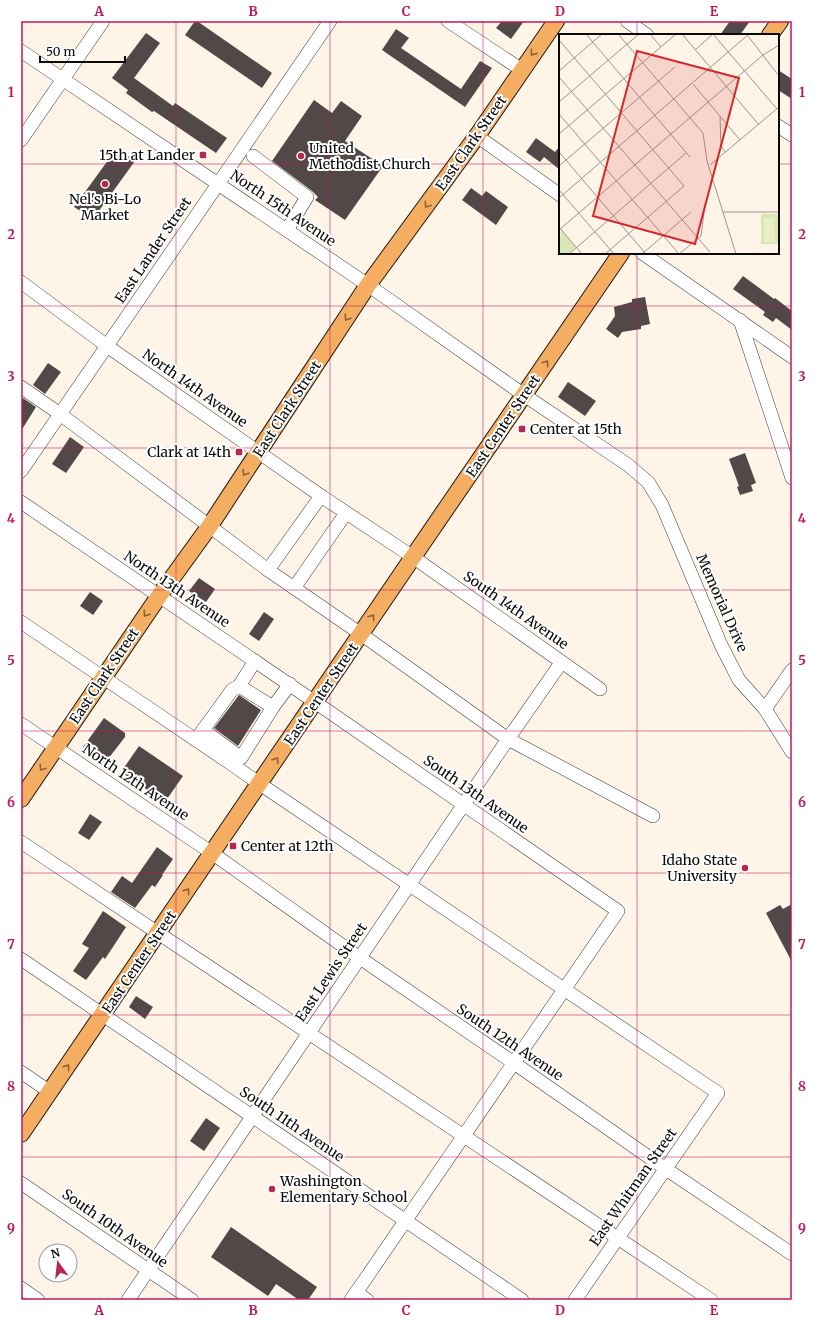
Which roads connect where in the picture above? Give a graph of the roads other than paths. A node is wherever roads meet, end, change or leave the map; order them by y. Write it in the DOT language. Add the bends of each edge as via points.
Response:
graph roads {
  1 [pos="102,21"];
  2 [pos="330,21"];
  3 [pos="448,21"];
  4 [pos="556,21"];
  5 [pos="627,21"];
  6 [pos="780,21"];
  7 [pos="646,34"];
  8 [pos="771,34"];
  9 [pos="21,51"];
  10 [pos="522,70"];
  11 [pos="63,79"];
  12 [pos="779,127"];
  13 [pos="792,135"];
  14 [pos="477,136"];
  15 [pos="21,140"];
  16 [pos="253,156"];
  17 [pos="218,183"];
  18 [pos="559,194"];
  19 [pos="287,230"];
  20 [pos="620,254"];
  21 [pos="643,254"];
  22 [pos="21,282"];
  23 [pos="368,285"];
  24 [pos="740,320"];
  25 [pos="107,346"];
  26 [pos="792,356"];
  27 [pos="21,387"];
  28 [pos="524,395"];
  29 [pos="60,414"];
  30 [pos="260,452"];
  31 [pos="21,470"];
  32 [pos="792,478"];
  33 [pos="321,496"];
  34 [pos="21,502"];
  35 [pos="346,512"];
  36 [pos="210,527"];
  37 [pos="413,557"];
  38 [pos="268,570"];
  39 [pos="294,588"];
  40 [pos="158,596"];
  41 [pos="21,622"];
  42 [pos="361,634"];
  43 [pos="255,661"];
  44 [pos="561,663"];
  45 [pos="792,670"];
  46 [pos="103,678"];
  47 [pos="290,684"];
  48 [pos="239,686"];
  49 [pos="600,689"];
  50 [pos="315,702"];
  51 [pos="273,707"];
  52 [pos="765,709"];
  53 [pos="21,724"];
  54 [pos="200,735"];
  55 [pos="508,739"];
  56 [pos="56,748"];
  57 [pos="792,752"];
  58 [pos="260,784"];
  59 [pos="21,799"];
  60 [pos="464,805"];
  61 [pos="653,816"];
  62 [pos="21,842"];
  63 [pos="212,853"];
  64 [pos="410,884"];
  65 [pos="158,933"];
  66 [pos="360,958"];
  67 [pos="21,959"];
  68 [pos="565,989"];
  69 [pos="102,1015"];
  70 [pos="309,1033"];
  71 [pos="514,1063"];
  72 [pos="21,1072"];
  73 [pos="50,1092"];
  74 [pos="252,1117"];
  75 [pos="21,1134"];
  76 [pos="464,1136"];
  77 [pos="666,1169"];
  78 [pos="21,1183"];
  79 [pos="405,1221"];
  80 [pos="618,1238"];
  81 [pos="792,1254"];
  82 [pos="148,1270"];
  83 [pos="21,1288"];
  84 [pos="354,1296"];
  85 [pos="38,1300"];
  86 [pos="128,1300"];
  87 [pos="192,1300"];
  88 [pos="367,1300"];
  89 [pos="522,1300"];
  90 [pos="575,1300"];
  91 [pos="711,1300"];
  1 -- 11 [label="street"];
  2 -- 17 [label="street, East Lander Street"];
  3 -- 10 [label="street"];
  4 -- 10 [label="main road, East Clark Street, one-way"];
  5 -- 7 [label="street"];
  6 -- 8 [label="main road"];
  9 -- 11 [label="street, North 15th Avenue"];
  10 -- 14 [label="main road, East Clark Street"];
  11 -- 15 [label="street"];
  11 -- 17 [label="street, North 15th Avenue"];
  12 -- 13 [label="street"];
  14 -- 18 [label="street"];
  14 -- 23 [label="main road, East Clark Street, one-way"];
  16 -- 19 [label="street" via="307,197"];
  17 -- 19 [label="street, North 15th Avenue"];
  17 -- 25 [label="street, East Lander Street"];
  19 -- 23 [label="street, North 15th Avenue"];
  28 -- 20 [label="main road, East Center Street, one-way"];
  21 -- 24 [label="street"];
  22 -- 25 [label="street, North 14th Avenue"];
  23 -- 28 [label="street, North 15th Avenue"];
  23 -- 30 [label="main road, East Clark Street, one-way"];
  24 -- 26 [label="street"];
  24 -- 32 [label="street"];
  25 -- 29 [label="street, East Lander Street"];
  25 -- 30 [label="street, North 14th Avenue"];
  27 -- 29 [label="street"];
  28 -- 37 [label="main road, East Center Street"];
  28 -- 52 [label="street, Memorial Drive" via="628,465 648,482 662,505 720,645 740,680"];
  29 -- 31 [label="street, East Lander Street"];
  29 -- 36 [label="street"];
  30 -- 33 [label="street, North 14th Avenue"];
  30 -- 36 [label="main road, East Clark Street, one-way"];
  33 -- 35 [label="street, North 14th Avenue"];
  33 -- 38 [label="street"];
  34 -- 40 [label="street, North 13th Avenue"];
  35 -- 37 [label="street, North 14th Avenue"];
  35 -- 39 [label="street"];
  36 -- 38 [label="street"];
  36 -- 40 [label="main road, East Clark Street"];
  42 -- 37 [label="main road, East Center Street, one-way"];
  37 -- 44 [label="street, South 14th Avenue"];
  38 -- 39 [label="street"];
  39 -- 42 [label="street"];
  40 -- 43 [label="street, North 13th Avenue"];
  40 -- 46 [label="main road, East Clark Street, one-way"];
  41 -- 46 [label="street"];
  42 -- 50 [label="main road, East Center Street"];
  42 -- 55 [label="street"];
  43 -- 47 [label="street, North 13th Avenue"];
  43 -- 48 [label="street"];
  44 -- 49 [label="street, South 14th Avenue"];
  44 -- 55 [label="street, East Lewis Street"];
  45 -- 52 [label="street"];
  46 -- 54 [label="street"];
  46 -- 56 [label="main road, East Clark Street"];
  47 -- 50 [label="street, North 13th Avenue"];
  47 -- 51 [label="street"];
  48 -- 51 [label="street"];
  48 -- 54 [label="street" via="232,690"];
  58 -- 50 [label="main road, East Center Street, one-way"];
  50 -- 60 [label="street, South 13th Avenue"];
  51 -- 54 [label="street" via="241,758"];
  52 -- 57 [label="street, Memorial Drive"];
  53 -- 56 [label="street, North 12th Avenue"];
  54 -- 58 [label="street"];
  55 -- 60 [label="street, East Lewis Street"];
  55 -- 61 [label="street"];
  56 -- 59 [label="main road, East Clark Street, one-way"];
  56 -- 63 [label="street, North 12th Avenue"];
  58 -- 63 [label="main road, East Center Street"];
  58 -- 64 [label="street"];
  60 -- 64 [label="street, East Lewis Street"];
  60 -- 68 [label="street, South 13th Avenue" via="618,911"];
  62 -- 65 [label="street"];
  65 -- 63 [label="main road, East Center Street, one-way"];
  63 -- 66 [label="street, South 12th Avenue"];
  64 -- 66 [label="street, East Lewis Street"];
  64 -- 68 [label="street"];
  65 -- 69 [label="main road, East Center Street"];
  65 -- 70 [label="street"];
  66 -- 70 [label="street, East Lewis Street"];
  66 -- 71 [label="street, South 12th Avenue"];
  67 -- 69 [label="street, South 11th Avenue"];
  68 -- 71 [label="street"];
  68 -- 77 [label="street, East Whitman Street" via="718,1093"];
  73 -- 69 [label="main road, East Center Street, one-way"];
  69 -- 74 [label="street, South 11th Avenue"];
  70 -- 74 [label="street, East Lewis Street"];
  70 -- 76 [label="street"];
  71 -- 76 [label="street"];
  71 -- 77 [label="street, South 12th Avenue"];
  72 -- 73 [label="street"];
  73 -- 75 [label="main road, East Center Street"];
  74 -- 79 [label="street, South 11th Avenue"];
  74 -- 82 [label="street, East Lewis Street"];
  76 -- 79 [label="street"];
  76 -- 80 [label="street"];
  77 -- 80 [label="street, East Whitman Street"];
  77 -- 81 [label="street, South 12th Avenue"];
  78 -- 82 [label="street, South 10th Avenue"];
  79 -- 84 [label="street"];
  79 -- 89 [label="street, South 11th Avenue"];
  80 -- 90 [label="street, East Whitman Street"];
  80 -- 91 [label="street"];
  82 -- 86 [label="street, East Lewis Street"];
  82 -- 87 [label="street, South 10th Avenue"];
  83 -- 85 [label="street"];
  84 -- 88 [label="street"];
}
